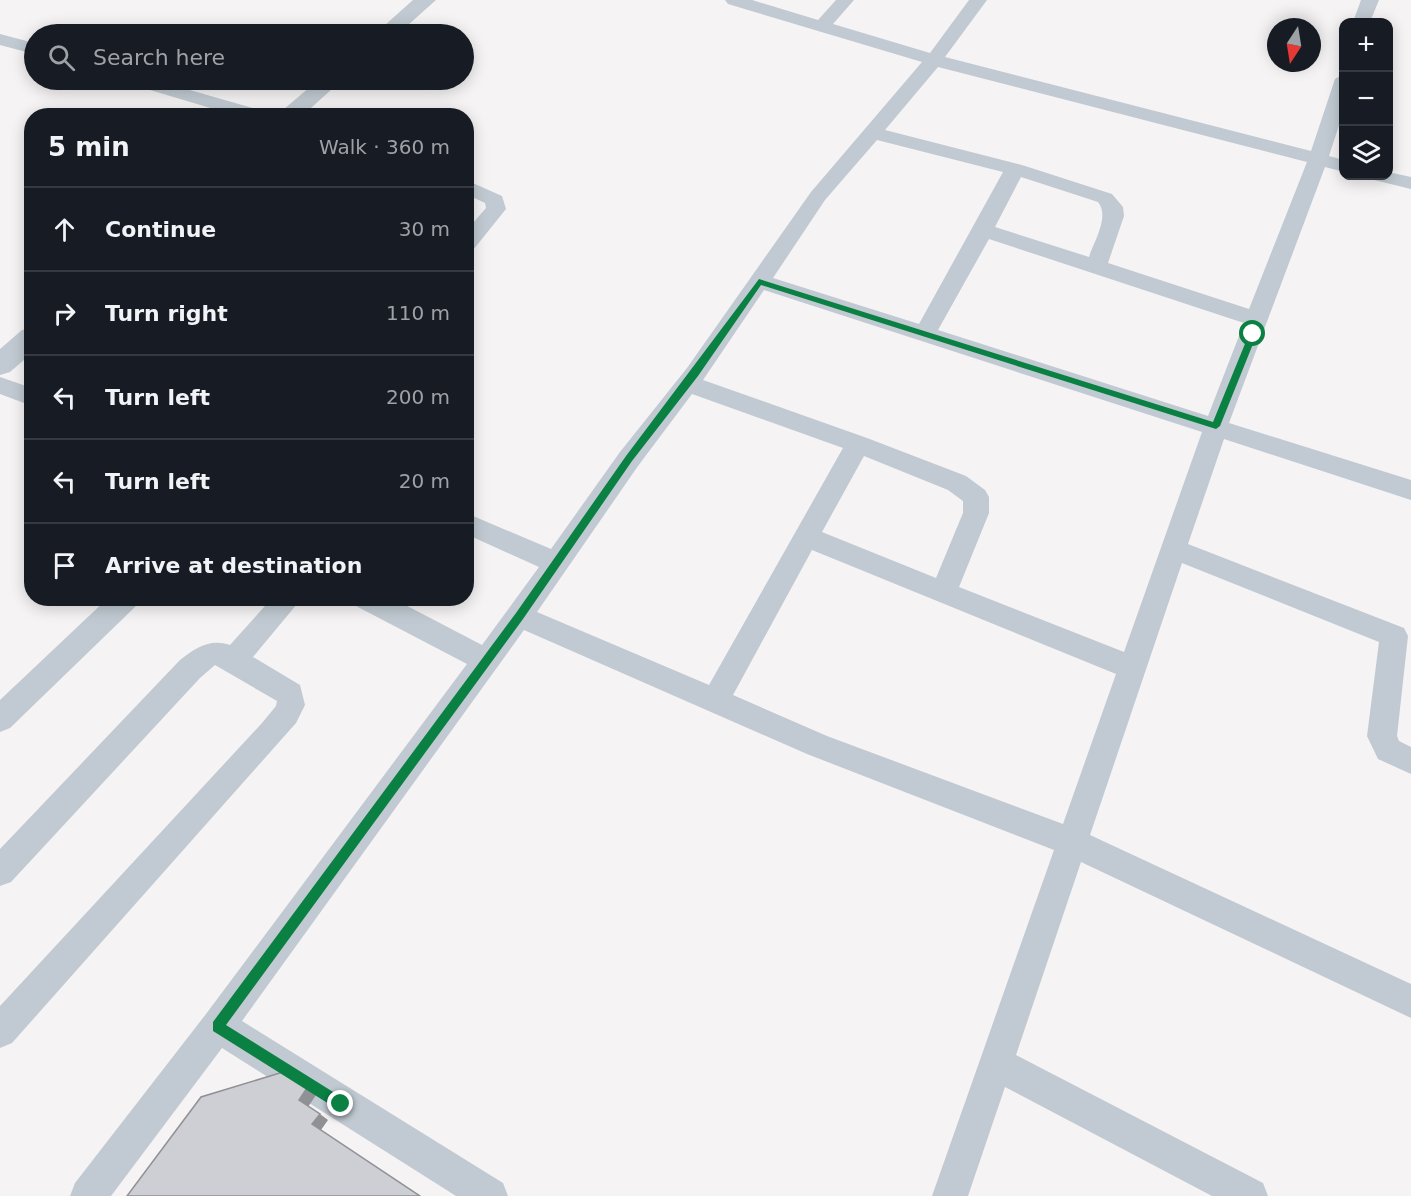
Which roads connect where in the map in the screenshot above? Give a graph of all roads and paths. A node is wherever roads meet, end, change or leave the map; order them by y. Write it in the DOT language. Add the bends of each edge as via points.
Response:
graph roads {
  1 [pos="426,0"];
  2 [pos="734,0"];
  3 [pos="844,0"];
  4 [pos="978,0"];
  5 [pos="1370,0"];
  6 [pos="1363,18"];
  7 [pos="397,24"];
  8 [pos="822,26"];
  9 [pos="0,39"];
  10 [pos="24,46"];
  11 [pos="934,60"];
  12 [pos="171,90"];
  13 [pos="319,90"];
  14 [pos="232,108"];
  15 [pos="297,108"];
  16 [pos="1339,111"];
  17 [pos="870,132"];
  18 [pos="1331,162"];
  19 [pos="1015,169"];
  20 [pos="1393,179"];
  21 [pos="1411,183"];
  22 [pos="474,190"];
  23 [pos="983,230"];
  24 [pos="474,235"];
  25 [pos="1096,267"];
  26 [pos="759,282"];
  27 [pos="1258,320"];
  28 [pos="925,334"];
  29 [pos="24,344"];
  30 [pos="0,365"];
  31 [pos="687,384"];
  32 [pos="0,385"];
  33 [pos="24,395"];
  34 [pos="1216,426"];
  35 [pos="858,444"];
  36 [pos="1411,490"];
  37 [pos="474,527"];
  38 [pos="806,537"];
  39 [pos="1174,549"];
  40 [pos="557,563"];
  41 [pos="944,592"];
  42 [pos="118,606"];
  43 [pos="282,606"];
  44 [pos="381,606"];
  45 [pos="519,616"];
  46 [pos="1402,639"];
  47 [pos="234,659"];
  48 [pos="487,661"];
  49 [pos="1132,668"];
  50 [pos="715,701"];
  51 [pos="0,719"];
  52 [pos="1411,761"];
  53 [pos="1071,842"];
  54 [pos="0,871"];
  55 [pos="1411,1001"];
  56 [pos="218,1026"];
  57 [pos="0,1031"];
  58 [pos="995,1063"];
  59 [pos="88,1196"];
  60 [pos="490,1196"];
  61 [pos="950,1196"];
  62 [pos="1250,1196"];
  1 -- 7 [label="street"];
  2 -- 8 [label="street"];
  3 -- 8 [label="street"];
  4 -- 11 [label="street"];
  5 -- 6 [label="street"];
  8 -- 11 [label="street"];
  9 -- 10 [label="street"];
  11 -- 17 [label="street"];
  11 -- 18 [label="street"];
  12 -- 14 [label="street"];
  13 -- 15 [label="street"];
  16 -- 18 [label="street"];
  17 -- 19 [label="street"];
  17 -- 26 [label="street" via="818,196"];
  18 -- 27 [label="street"];
  19 -- 23 [label="street"];
  19 -- 25 [label="street" via="1105,198 1113,207 1114,216"];
  20 -- 21 [label="street"];
  22 -- 24 [label="street" via="495,200 496,209"];
  23 -- 25 [label="street"];
  23 -- 28 [label="street"];
  25 -- 27 [label="street"];
  26 -- 28 [label="street"];
  26 -- 31 [label="street"];
  27 -- 34 [label="street"];
  28 -- 34 [label="street"];
  29 -- 30 [label="street"];
  31 -- 35 [label="street"];
  31 -- 40 [label="street"];
  32 -- 33 [label="street"];
  34 -- 36 [label="street"];
  34 -- 39 [label="street"];
  35 -- 38 [label="street"];
  35 -- 41 [label="street" via="957,483 976,498 976,513"];
  37 -- 40 [label="street"];
  38 -- 41 [label="street"];
  38 -- 50 [label="street"];
  39 -- 46 [label="street"];
  39 -- 49 [label="street"];
  40 -- 45 [label="street"];
  41 -- 49 [label="street"];
  42 -- 51 [label="street"];
  43 -- 47 [label="street"];
  44 -- 48 [label="street"];
  45 -- 48 [label="street"];
  45 -- 50 [label="street"];
  46 -- 52 [label="street" via="1382,736 1388,750"];
  47 -- 54 [label="street" via="220,651 211,652 198,663"];
  47 -- 57 [label="street" via="290,694 288,712"];
  48 -- 56 [label="street"];
  49 -- 53 [label="street"];
  50 -- 53 [label="street" via="817,745"];
  53 -- 55 [label="street"];
  53 -- 58 [label="street"];
  56 -- 59 [label="street"];
  56 -- 60 [label="street"];
  58 -- 61 [label="street"];
  58 -- 62 [label="street"];
}
